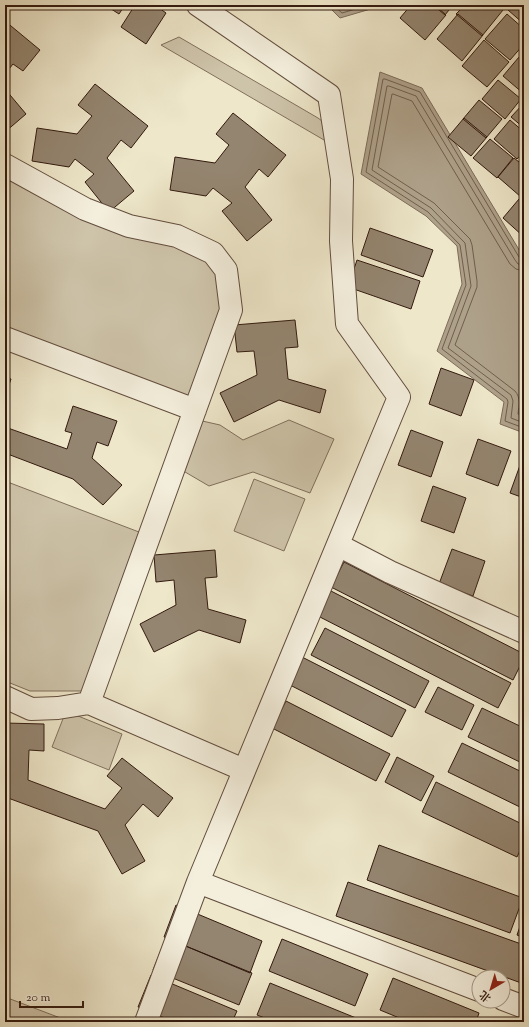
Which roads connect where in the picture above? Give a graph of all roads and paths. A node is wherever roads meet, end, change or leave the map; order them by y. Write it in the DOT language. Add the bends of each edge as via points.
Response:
graph roads {
  1 [pos="198,5"];
  2 [pos="5,165"];
  3 [pos="5,338"];
  4 [pos="194,410"];
  5 [pos="338,545"];
  6 [pos="523,629"];
  7 [pos="5,698"];
  8 [pos="89,703"];
  9 [pos="244,770"];
  10 [pos="198,882"];
  11 [pos="471,987"];
  12 [pos="511,1002"];
  13 [pos="524,1007"];
  14 [pos="146,1022"];
  1 -- 5 [label="street" via="329,95 342,179 341,241 347,324 399,397"];
  2 -- 4 [label="street" via="85,209 129,226 177,236 213,254 226,270 231,310"];
  3 -- 4 [label="street"];
  4 -- 8 [label="street"];
  5 -- 6 [label="street" via="390,572"];
  5 -- 9 [label="street"];
  7 -- 8 [label="street" via="32,709"];
  8 -- 9 [label="street"];
  9 -- 10 [label="street"];
  10 -- 11 [label="street"];
  10 -- 14 [label="street"];
  12 -- 13 [label="street"];
}
